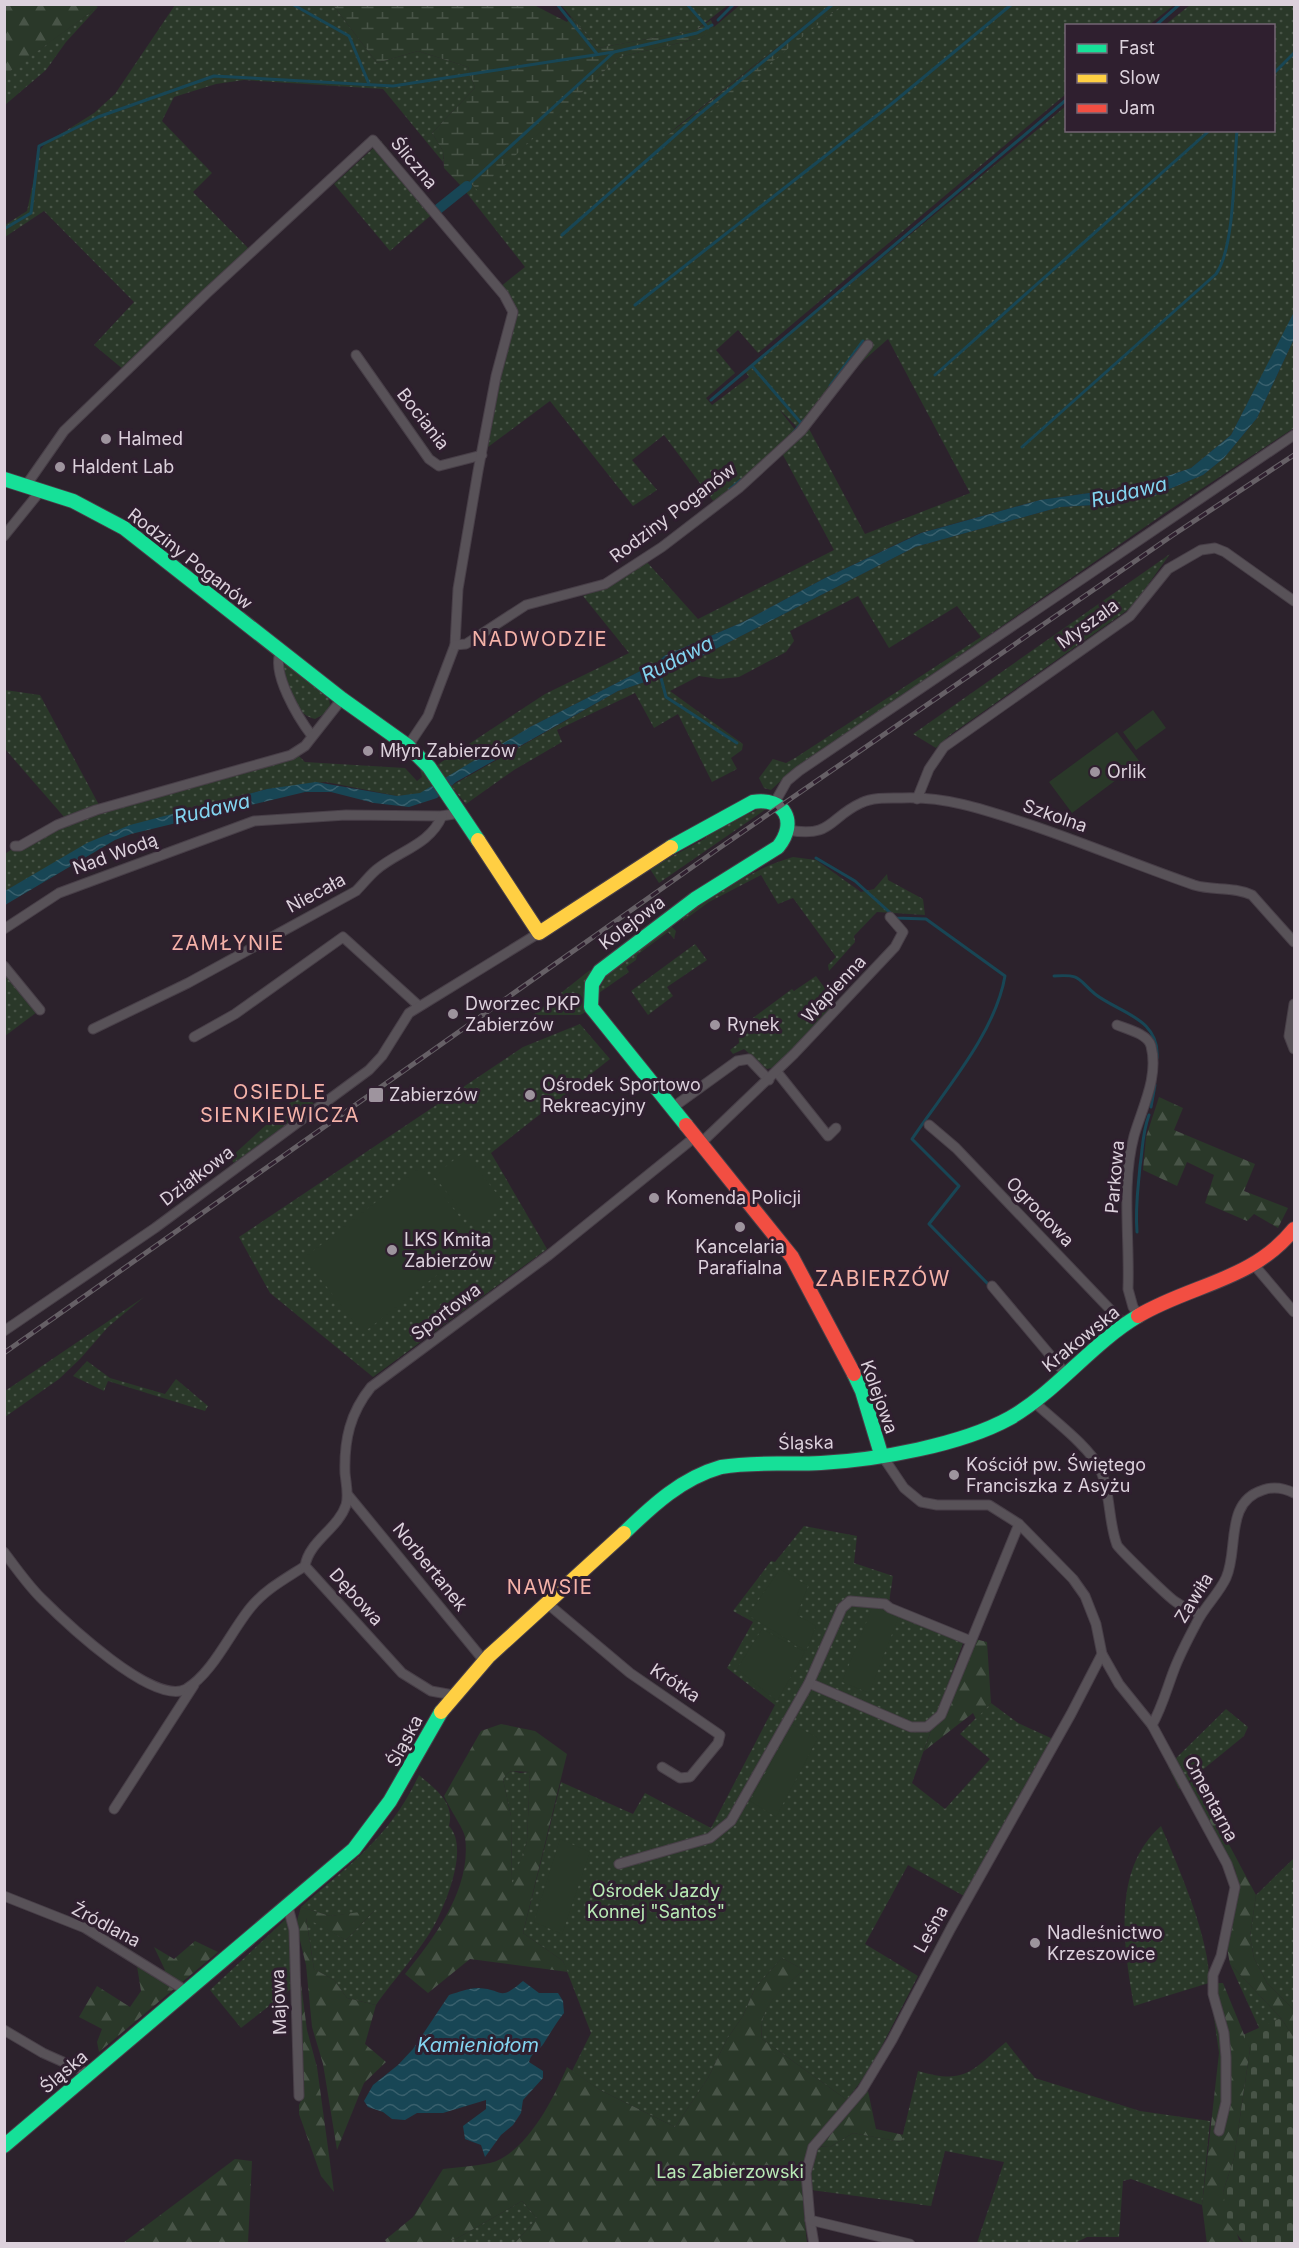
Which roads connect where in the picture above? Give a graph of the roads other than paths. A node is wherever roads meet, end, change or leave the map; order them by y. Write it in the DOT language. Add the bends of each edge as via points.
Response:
graph roads {
  1 [pos="868,345"];
  2 [pos="356,355"];
  3 [pos="1294,435"];
  4 [pos="482,455"];
  5 [pos="4,478"];
  6 [pos="27,484"];
  7 [pos="42,489"];
  8 [pos="4,536"];
  9 [pos="1294,601"];
  10 [pos="455,645"];
  11 [pos="281,651"];
  12 [pos="342,699"];
  13 [pos="312,736"];
  14 [pos="408,746"];
  15 [pos="917,799"];
  16 [pos="775,802"];
  17 [pos="457,808"];
  18 [pos="442,816"];
  19 [pos="788,830"];
  20 [pos="15,846"];
  21 [pos="890,916"];
  22 [pos="4,929"];
  23 [pos="538,933"];
  24 [pos="1294,942"];
  25 [pos="4,966"];
  26 [pos="1294,1004"];
  27 [pos="419,1006"];
  28 [pos="40,1010"];
  29 [pos="1117,1025"];
  30 [pos="93,1029"];
  31 [pos="194,1036"];
  32 [pos="1294,1049"];
  33 [pos="777,1072"];
  34 [pos="769,1080"];
  35 [pos="672,1108"];
  36 [pos="929,1125"];
  37 [pos="836,1128"];
  38 [pos="698,1140"];
  39 [pos="1294,1229"];
  40 [pos="1255,1266"];
  41 [pos="992,1286"];
  42 [pos="1294,1312"];
  43 [pos="1139,1316"];
  44 [pos="1125,1325"];
  45 [pos="4,1331"];
  46 [pos="1066,1374"];
  47 [pos="1033,1401"];
  48 [pos="881,1454"];
  49 [pos="1294,1493"];
  50 [pos="348,1495"];
  51 [pos="1019,1524"];
  52 [pos="4,1552"];
  53 [pos="305,1566"];
  54 [pos="548,1604"];
  55 [pos="1200,1614"];
  56 [pos="971,1641"];
  57 [pos="1102,1654"];
  58 [pos="485,1662"];
  59 [pos="198,1680"];
  60 [pos="808,1683"];
  61 [pos="178,1692"];
  62 [pos="453,1695"];
  63 [pos="177,1713"];
  64 [pos="1152,1725"];
  65 [pos="662,1767"];
  66 [pos="114,1809"];
  67 [pos="619,1864"];
  68 [pos="4,1896"];
  69 [pos="288,1907"];
  70 [pos="188,1992"];
  71 [pos="4,2030"];
  72 [pos="90,2074"];
  73 [pos="299,2096"];
  74 [pos="1219,2131"];
  75 [pos="4,2146"];
  76 [pos="810,2220"];
  77 [pos="814,2244"];
  78 [pos="910,2244"];
  1 -- 10 [label="street, Rodziny Poganów" via="826,401 769,462 639,564 605,584 526,605 466,644"];
  2 -- 4 [label="street, Bociania" via="429,459 439,466"];
  3 -- 16 [label="street" via="799,771"];
  4 -- 6 [label="street, Śliczna" via="496,376 512,318 511,307 373,140 64,431"];
  4 -- 10 [label="street" via="458,589"];
  5 -- 6 [label="street, Rodziny Poganów"];
  6 -- 7 [label="street, Rodziny Poganów"];
  7 -- 8 [label="street"];
  7 -- 11 [label="street, Rodziny Poganów" via="87,507 124,528"];
  9 -- 15 [label="street, Myszala" via="1225,552 1201,549 1168,569 1130,616 944,747 929,769"];
  10 -- 14 [label="street" via="428,716"];
  11 -- 12 [label="street, Rodziny Poganów"];
  11 -- 13 [label="street" via="281,676 295,712"];
  12 -- 13 [label="street"];
  12 -- 14 [label="street, Rodziny Poganów"];
  13 -- 20 [label="street" via="291,755 96,810"];
  14 -- 17 [label="street, Rodziny Poganów" via="429,767"];
  15 -- 19 [label="street, Szkolna" via="866,801 820,831"];
  15 -- 24 [label="street, Szkolna" via="944,800 983,809 1196,886 1243,891 1252,895"];
  16 -- 19 [label="street" via="788,818"];
  16 -- 23 [label="street" via="753,802 705,828 642,864"];
  17 -- 18 [label="street, Nad Wodą"];
  17 -- 23 [label="street, Rodziny Poganów"];
  18 -- 22 [label="street, Nad Wodą" via="346,815 254,821 59,893"];
  18 -- 30 [label="street, Niecała" via="436,830 377,869 356,891 188,983"];
  19 -- 35 [label="street, Kolejowa" via="778,847 695,898 608,963 592,984 590,999 596,1015"];
  21 -- 33 [label="street, Wapienna" via="903,932 901,939"];
  23 -- 27 [label="street"];
  25 -- 28 [label="street"];
  26 -- 32 [label="street" via="1289,1036"];
  27 -- 31 [label="street" via="343,937 235,1014"];
  27 -- 45 [label="street, Działkowa" via="403,1019 382,1056 369,1070 156,1228"];
  29 -- 43 [label="street, Parkowa" via="1143,1036 1152,1049 1150,1087 1133,1139 1129,1166 1128,1289"];
  33 -- 34 [label="street, Wapienna"];
  33 -- 37 [label="street" via="828,1136"];
  34 -- 35 [label="street" via="749,1059 737,1060"];
  34 -- 38 [label="street, Wapienna"];
  35 -- 38 [label="street, Kolejowa"];
  36 -- 44 [label="street, Ogrodowa" via="956,1148"];
  38 -- 48 [label="street, Kolejowa" via="792,1257 862,1390"];
  38 -- 50 [label="street, Sportowa" via="371,1387 352,1417 345,1445"];
  39 -- 40 [label="street, Krakowska" via="1282,1245"];
  40 -- 42 [label="street"];
  40 -- 43 [label="street, Krakowska"];
  41 -- 46 [label="street"];
  43 -- 44 [label="street, Krakowska"];
  44 -- 46 [label="street, Krakowska"];
  46 -- 47 [label="street, Krakowska"];
  47 -- 48 [label="street, Krakowska" via="979,1432"];
  47 -- 55 [label="street" via="1100,1468 1118,1547 1125,1557 1174,1602"];
  48 -- 51 [label="street, Cmentarna" via="904,1488 921,1502 989,1505"];
  48 -- 54 [label="street, Śląska" via="817,1463 729,1464 698,1474 645,1514"];
  49 -- 55 [label="street, Zawiła" via="1279,1487 1265,1489 1245,1502 1236,1519 1227,1577"];
  50 -- 53 [label="street" via="345,1507 318,1541"];
  50 -- 58 [label="street, Norbertanek"];
  51 -- 56 [label="street"];
  51 -- 57 [label="street, Cmentarna" via="1085,1596"];
  52 -- 61 [label="street" via="42,1599 93,1644 134,1675 166,1692"];
  53 -- 59 [label="street, Dębowa" via="268,1589 252,1605"];
  53 -- 62 [label="street, Dębowa" via="402,1673 431,1691"];
  54 -- 58 [label="street, Śląska"];
  54 -- 65 [label="street, Krótka" via="630,1673 720,1735 718,1743 690,1777 680,1778"];
  55 -- 64 [label="street, Zawiła"];
  56 -- 60 [label="street" via="885,1604 850,1601 842,1608"];
  56 -- 60 [label="street" via="940,1715 927,1727 911,1727"];
  57 -- 64 [label="street, Cmentarna" via="1119,1684"];
  57 -- 76 [label="street, Leśna" via="892,2040 862,2090 813,2147 806,2173"];
  58 -- 62 [label="street, Śląska"];
  59 -- 61 [label="street, Dębowa"];
  59 -- 63 [label="street, Dębowa"];
  60 -- 67 [label="street" via="731,1821 710,1839"];
  61 -- 63 [label="street"];
  62 -- 69 [label="street, Śląska" via="371,1832"];
  63 -- 66 [label="street, Dębowa"];
  64 -- 74 [label="street, Cmentarna" via="1227,1864 1234,1887 1221,1956 1213,1975 1226,2057 1226,2102"];
  68 -- 70 [label="street, Źródlana" via="85,1928"];
  69 -- 70 [label="street, Śląska"];
  69 -- 73 [label="street, Majowa" via="294,1930"];
  70 -- 72 [label="street, Śląska"];
  71 -- 72 [label="street"];
  72 -- 75 [label="street, Śląska"];
  76 -- 77 [label="street, Leśna"];
  76 -- 78 [label="street"];
}
